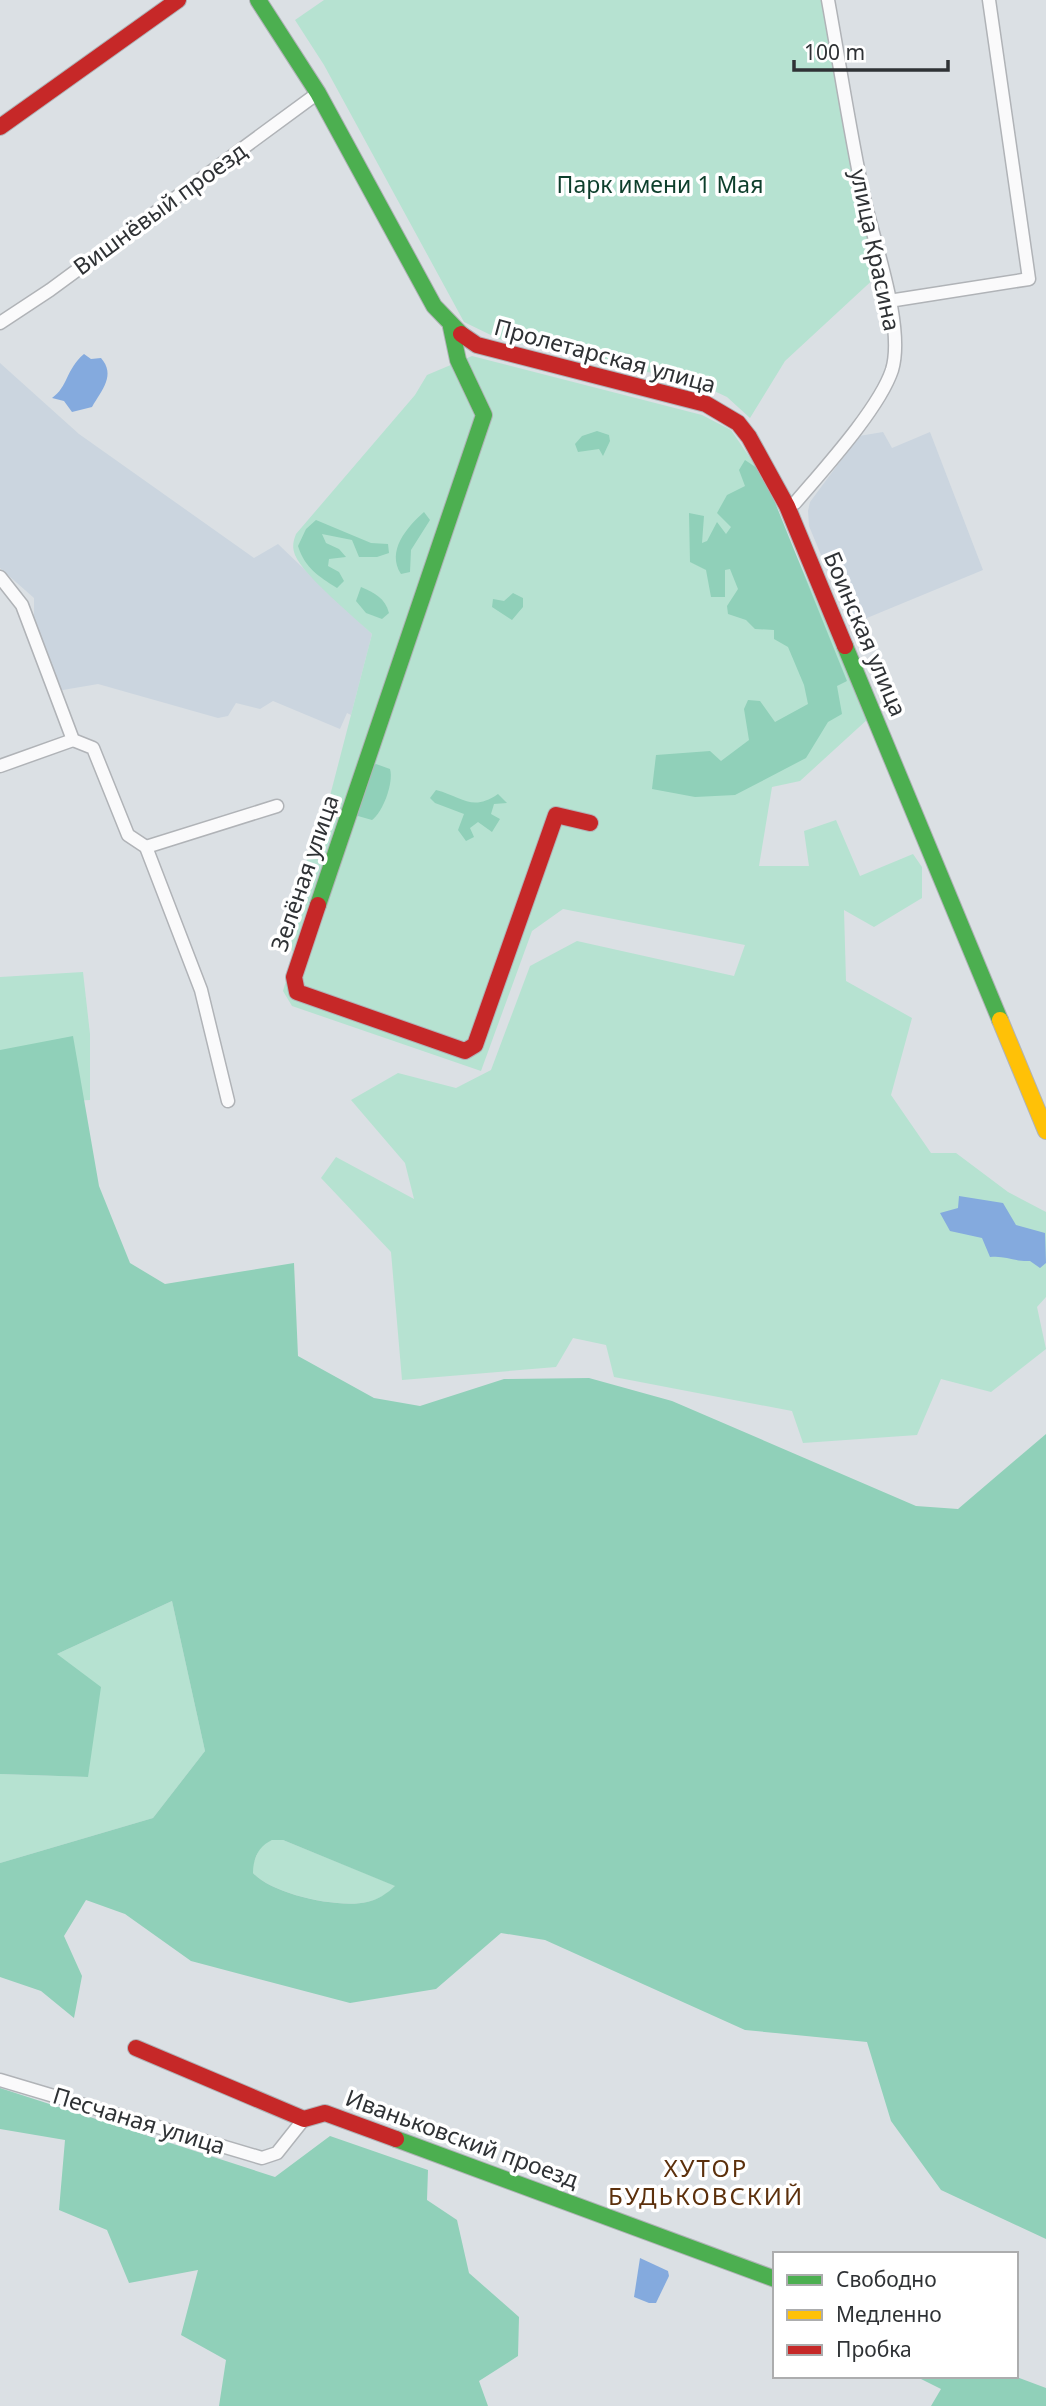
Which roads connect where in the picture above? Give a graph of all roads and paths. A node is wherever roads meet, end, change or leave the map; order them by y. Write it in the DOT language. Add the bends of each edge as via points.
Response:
graph roads {
  1 [pos="178,0"];
  2 [pos="258,0"];
  3 [pos="828,0"];
  4 [pos="989,0"];
  5 [pos="318,93"];
  6 [pos="0,128"];
  7 [pos="890,301"];
  8 [pos="0,323"];
  9 [pos="451,327"];
  10 [pos="787,506"];
  11 [pos="0,577"];
  12 [pos="73,740"];
  13 [pos="0,766"];
  14 [pos="277,806"];
  15 [pos="590,823"];
  16 [pos="146,847"];
  17 [pos="228,1101"];
  18 [pos="1046,1131"];
  19 [pos="136,2048"];
  20 [pos="0,2080"];
  21 [pos="304,2119"];
  22 [pos="773,2277"];
  1 -- 6 [label="street"];
  2 -- 5 [label="street, Пролетарская улица"];
  3 -- 7 [label="street, улица Красина" via="865,200"];
  4 -- 7 [label="street" via="1029,279"];
  5 -- 8 [label="street, Вишнёвый проезд"];
  5 -- 9 [label="street, Пролетарская улица" via="434,306"];
  7 -- 10 [label="street, улица Красина" via="895,356 886,384 795,503"];
  9 -- 10 [label="street, Пролетарская улица" via="497,352 669,393 720,411 760,452"];
  9 -- 15 [label="street, Зелёная улица" via="458,360 484,415 294,977 297,992 465,1051 475,1045 556,815"];
  10 -- 18 [label="street, Боинская улица"];
  11 -- 12 [label="street" via="22,605"];
  12 -- 13 [label="street"];
  12 -- 16 [label="street" via="93,748 128,835"];
  14 -- 16 [label="street"];
  16 -- 17 [label="street" via="201,990"];
  19 -- 21 [label="street, Иваньковский проезд"];
  20 -- 21 [label="street, Песчаная улица" via="262,2158 277,2153"];
  21 -- 22 [label="street, Иваньковский проезд" via="325,2113"];
}
